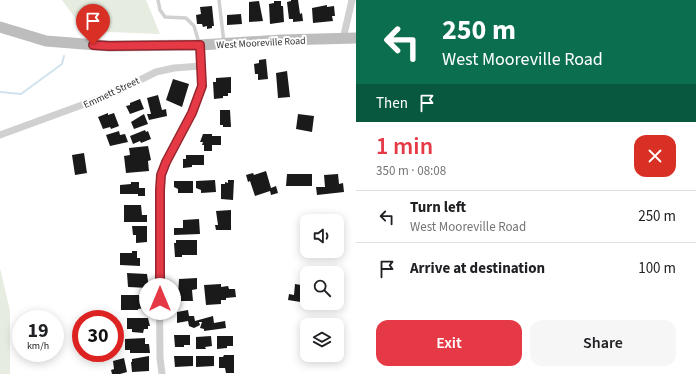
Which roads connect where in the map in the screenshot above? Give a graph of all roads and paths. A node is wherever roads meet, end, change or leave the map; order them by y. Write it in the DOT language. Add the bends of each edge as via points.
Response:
graph roads {
  1 [pos="158,0"];
  2 [pos="219,0"];
  3 [pos="352,0"];
  4 [pos="0,27"];
  5 [pos="356,38"];
  6 [pos="343,39"];
  7 [pos="224,44"];
  8 [pos="200,45"];
  9 [pos="201,66"];
  10 [pos="0,135"];
  11 [pos="162,374"];
  1 -- 8 [label="lane" via="165,17 186,18 194,26"];
  2 -- 7 [label="lane"];
  3 -- 6 [label="street"];
  4 -- 8 [label="main road, West Mooreville Road" via="46,41 109,46"];
  5 -- 6 [label="main road, West Mooreville Road"];
  6 -- 7 [label="main road, West Mooreville Road"];
  7 -- 8 [label="main road, West Mooreville Road"];
  8 -- 9 [label="street"];
  9 -- 10 [label="street, Emmett Street" via="156,72 112,94"];
  9 -- 11 [label="street" via="202,86 195,107 161,175 159,256"];
}
